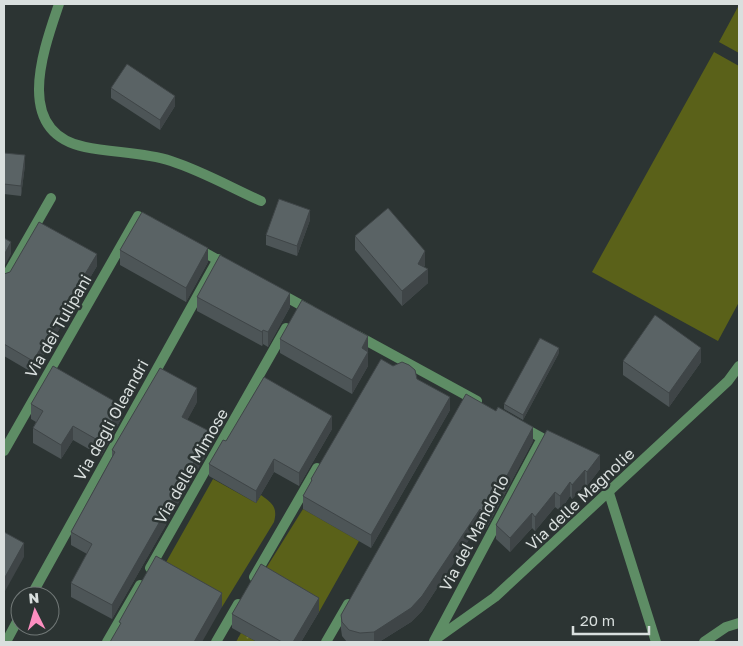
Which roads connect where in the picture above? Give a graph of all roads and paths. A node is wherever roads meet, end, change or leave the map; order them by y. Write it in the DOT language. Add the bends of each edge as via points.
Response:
graph roads {
  1 [pos="59,4"];
  2 [pos="51,198"];
  3 [pos="261,201"];
  4 [pos="162,229"];
  5 [pos="186,242"];
  6 [pos="218,259"];
  7 [pos="242,273"];
  8 [pos="4,280"];
  9 [pos="267,286"];
  10 [pos="295,313"];
  11 [pos="317,314"];
  12 [pos="351,332"];
  13 [pos="739,366"];
  14 [pos="483,405"];
  15 [pos="516,424"];
  16 [pos="4,451"];
  17 [pos="321,462"];
  18 [pos="609,493"];
  19 [pos="37,586"];
  20 [pos="355,591"];
  21 [pos="739,623"];
  22 [pos="107,642"];
  23 [pos="216,642"];
  24 [pos="326,642"];
  25 [pos="432,642"];
  26 [pos="656,642"];
  27 [pos="704,642"];
  1 -- 3 [label="street" via="46,43 38,94 41,114 50,128 65,141 83,147 170,161"];
  2 -- 8 [label="street"];
  4 -- 16 [label="street, Via dei Tulipani" via="138,216"];
  5 -- 6 [label="street"];
  6 -- 7 [label="street"];
  6 -- 19 [label="street, Via degli Oleandri"];
  9 -- 10 [label="street"];
  10 -- 11 [label="street"];
  10 -- 22 [label="street, Via delle Mimose"];
  12 -- 14 [label="street" via="383,355 463,400"];
  13 -- 18 [label="street, Via delle Magnolie" via="728,381"];
  15 -- 25 [label="street, Via del Mandorlo" via="542,438"];
  17 -- 23 [label="street"];
  18 -- 25 [label="street, Via delle Magnolie" via="495,597"];
  18 -- 26 [label="street"];
  20 -- 24 [label="street"];
  21 -- 27 [label="street" via="726,627"];
}
